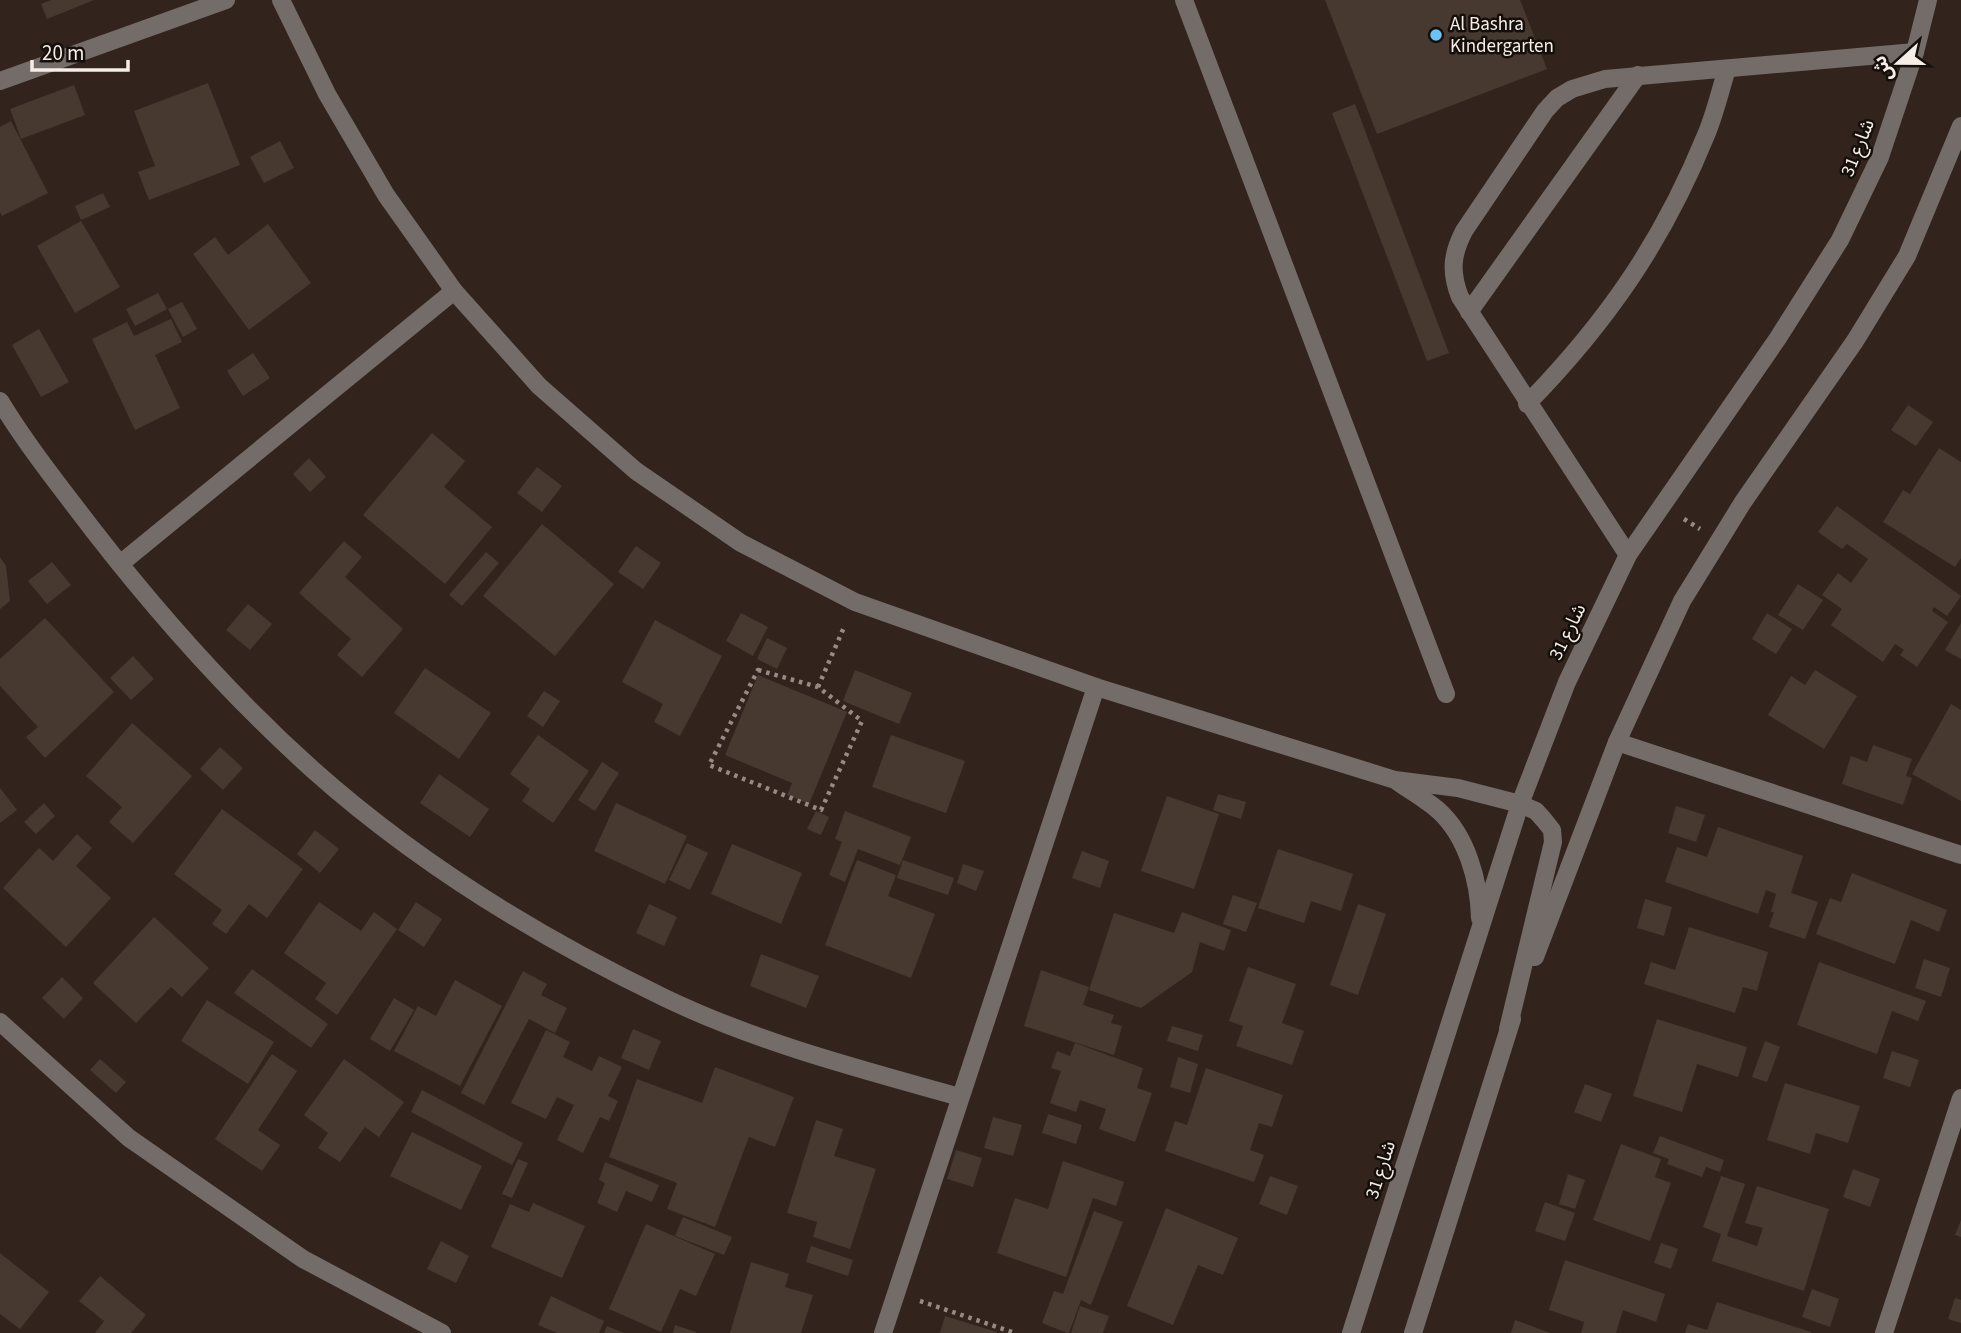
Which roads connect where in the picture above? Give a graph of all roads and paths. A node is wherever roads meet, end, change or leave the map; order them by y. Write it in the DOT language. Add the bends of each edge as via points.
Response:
graph roads {
  1 [pos="226,0"];
  2 [pos="281,0"];
  3 [pos="1184,0"];
  4 [pos="1928,0"];
  5 [pos="1914,52"];
  6 [pos="1727,69"];
  7 [pos="1638,75"];
  8 [pos="0,82"];
  9 [pos="1961,126"];
  10 [pos="454,291"];
  11 [pos="1469,312"];
  12 [pos="0,401"];
  13 [pos="1527,404"];
  14 [pos="1662,506"];
  15 [pos="1719,540"];
  16 [pos="1628,555"];
  17 [pos="120,564"];
  18 [pos="855,602"];
  19 [pos="818,687"];
  20 [pos="1096,687"];
  21 [pos="1446,694"];
  22 [pos="1617,742"];
  23 [pos="1395,780"];
  24 [pos="1520,804"];
  25 [pos="1961,855"];
  26 [pos="1480,934"];
  27 [pos="0,1022"];
  28 [pos="1508,1029"];
  29 [pos="960,1097"];
  30 [pos="1961,1098"];
  31 [pos="896,1292"];
  32 [pos="442,1333"];
  33 [pos="883,1333"];
  34 [pos="1014,1333"];
  35 [pos="1350,1333"];
  36 [pos="1413,1333"];
  37 [pos="1884,1333"];
  1 -- 8 [label="street"];
  2 -- 10 [label="street" via="327,94 380,184"];
  3 -- 21 [label="street"];
  4 -- 5 [label="street, شارع 31"];
  5 -- 6 [label="street"];
  5 -- 14 [label="street, شارع 31" via="1880,157 1840,240"];
  6 -- 7 [label="street"];
  6 -- 13 [label="street" via="1708,133 1653,244 1596,328"];
  7 -- 11 [label="street"];
  7 -- 11 [label="street" via="1588,82 1557,98 1545,111 1456,247 1453,281"];
  9 -- 15 [label="street" via="1907,256 1855,341"];
  10 -- 17 [label="street"];
  10 -- 18 [label="street" via="539,386 636,471 741,543"];
  11 -- 13 [label="street"];
  12 -- 17 [label="street" via="21,436"];
  13 -- 16 [label="street"];
  14 -- 15 [label="path"];
  14 -- 16 [label="street, شارع 31"];
  15 -- 22 [label="street" via="1682,601"];
  16 -- 24 [label="street, شارع 31" via="1567,682"];
  17 -- 29 [label="street" via="211,671 313,769 423,858 541,934 667,999 798,1051"];
  18 -- 19 [label="path"];
  18 -- 20 [label="street"];
  19 -- 19 [label="path" via="758,670 709,765 821,810 862,721"];
  20 -- 23 [label="street"];
  20 -- 29 [label="street"];
  22 -- 25 [label="street"];
  22 -- 28 [label="street"];
  23 -- 24 [label="street" via="1458,788"];
  23 -- 26 [label="street" via="1439,811 1459,838 1473,868"];
  24 -- 26 [label="street, شارع 31"];
  24 -- 28 [label="street" via="1544,820 1552,830 1553,842"];
  26 -- 35 [label="street, شارع 31"];
  27 -- 32 [label="street" via="129,1138 303,1259"];
  28 -- 36 [label="street"];
  29 -- 31 [label="street"];
  30 -- 37 [label="street"];
  31 -- 33 [label="street"];
  31 -- 34 [label="path"];
}
